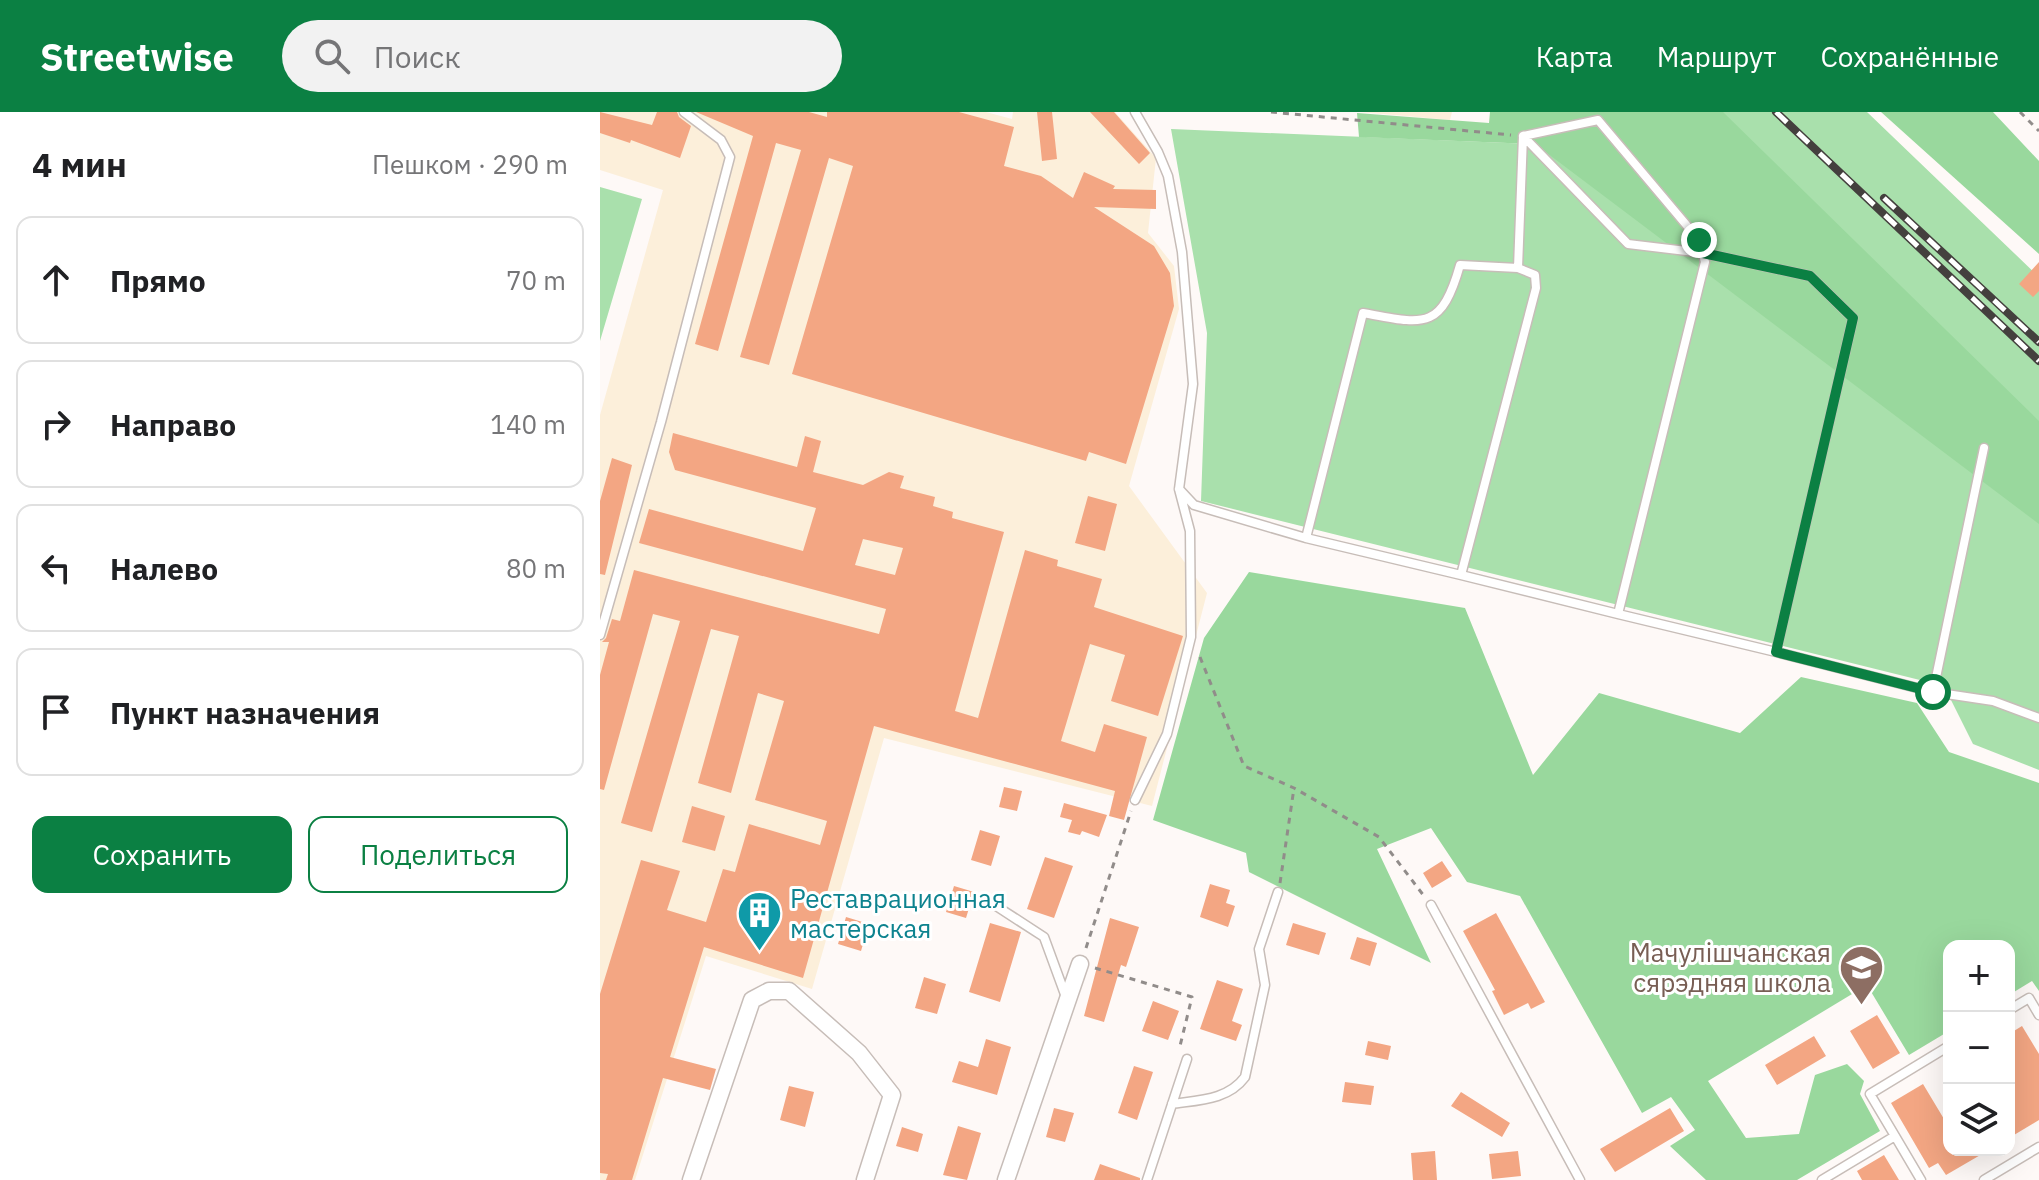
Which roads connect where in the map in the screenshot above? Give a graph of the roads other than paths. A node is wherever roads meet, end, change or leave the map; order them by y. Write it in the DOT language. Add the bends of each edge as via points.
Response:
graph roads {
  1 [pos="684,112"];
  2 [pos="1135,112"];
  3 [pos="1523,136"];
  4 [pos="1703,253"];
  5 [pos="1518,268"];
  6 [pos="1984,448"];
  7 [pos="1179,489"];
  8 [pos="1306,538"];
  9 [pos="1461,575"];
  10 [pos="1618,614"];
  11 [pos="600,635"];
  12 [pos="1776,652"];
  13 [pos="1933,692"];
  14 [pos="2039,718"];
  15 [pos="1135,800"];
  16 [pos="1278,892"];
  17 [pos="990,902"];
  18 [pos="1431,905"];
  19 [pos="1080,964"];
  20 [pos="1068,1001"];
  21 [pos="2015,1006"];
  22 [pos="2039,1015"];
  23 [pos="1943,1050"];
  24 [pos="1187,1059"];
  25 [pos="1172,1104"];
  26 [pos="1895,1136"];
  27 [pos="2039,1147"];
  28 [pos="691,1180"];
  29 [pos="865,1180"];
  30 [pos="1006,1180"];
  31 [pos="1147,1180"];
  32 [pos="1580,1180"];
  33 [pos="1822,1180"];
  34 [pos="1921,1180"];
  35 [pos="1984,1180"];
  1 -- 11 [label="lane" via="721,140 730,157"];
  2 -- 7 [label="lane" via="1168,176 1182,252 1193,384"];
  3 -- 4 [label="lane" via="1628,244"];
  3 -- 4 [label="lane" via="1598,120 1699,240"];
  3 -- 5 [label="lane"];
  4 -- 10 [label="lane" via="1705,262"];
  4 -- 12 [label="lane" via="1810,276 1853,318"];
  5 -- 8 [label="lane" via="1460,265 1451,295 1438,313 1423,321 1363,313"];
  5 -- 9 [label="lane" via="1535,275 1536,288"];
  6 -- 13 [label="lane"];
  7 -- 8 [label="lane" via="1194,505"];
  7 -- 15 [label="lane" via="1190,531 1191,637 1167,734"];
  8 -- 9 [label="lane"];
  9 -- 10 [label="lane"];
  10 -- 12 [label="lane"];
  12 -- 13 [label="lane"];
  13 -- 14 [label="lane" via="1993,701"];
  16 -- 25 [label="lane" via="1259,949 1265,985 1245,1077 1223,1096"];
  17 -- 20 [label="lane" via="1044,937"];
  18 -- 32 [label="lane"];
  19 -- 20 [label="street"];
  20 -- 30 [label="street"];
  21 -- 22 [label="lane" via="2029,998"];
  23 -- 26 [label="lane" via="1870,1094"];
  24 -- 25 [label="lane"];
  25 -- 31 [label="lane"];
  26 -- 33 [label="lane"];
  26 -- 34 [label="lane"];
  27 -- 35 [label="lane"];
  28 -- 29 [label="street" via="752,1000 769,991 789,991 859,1053 892,1095"];
}
